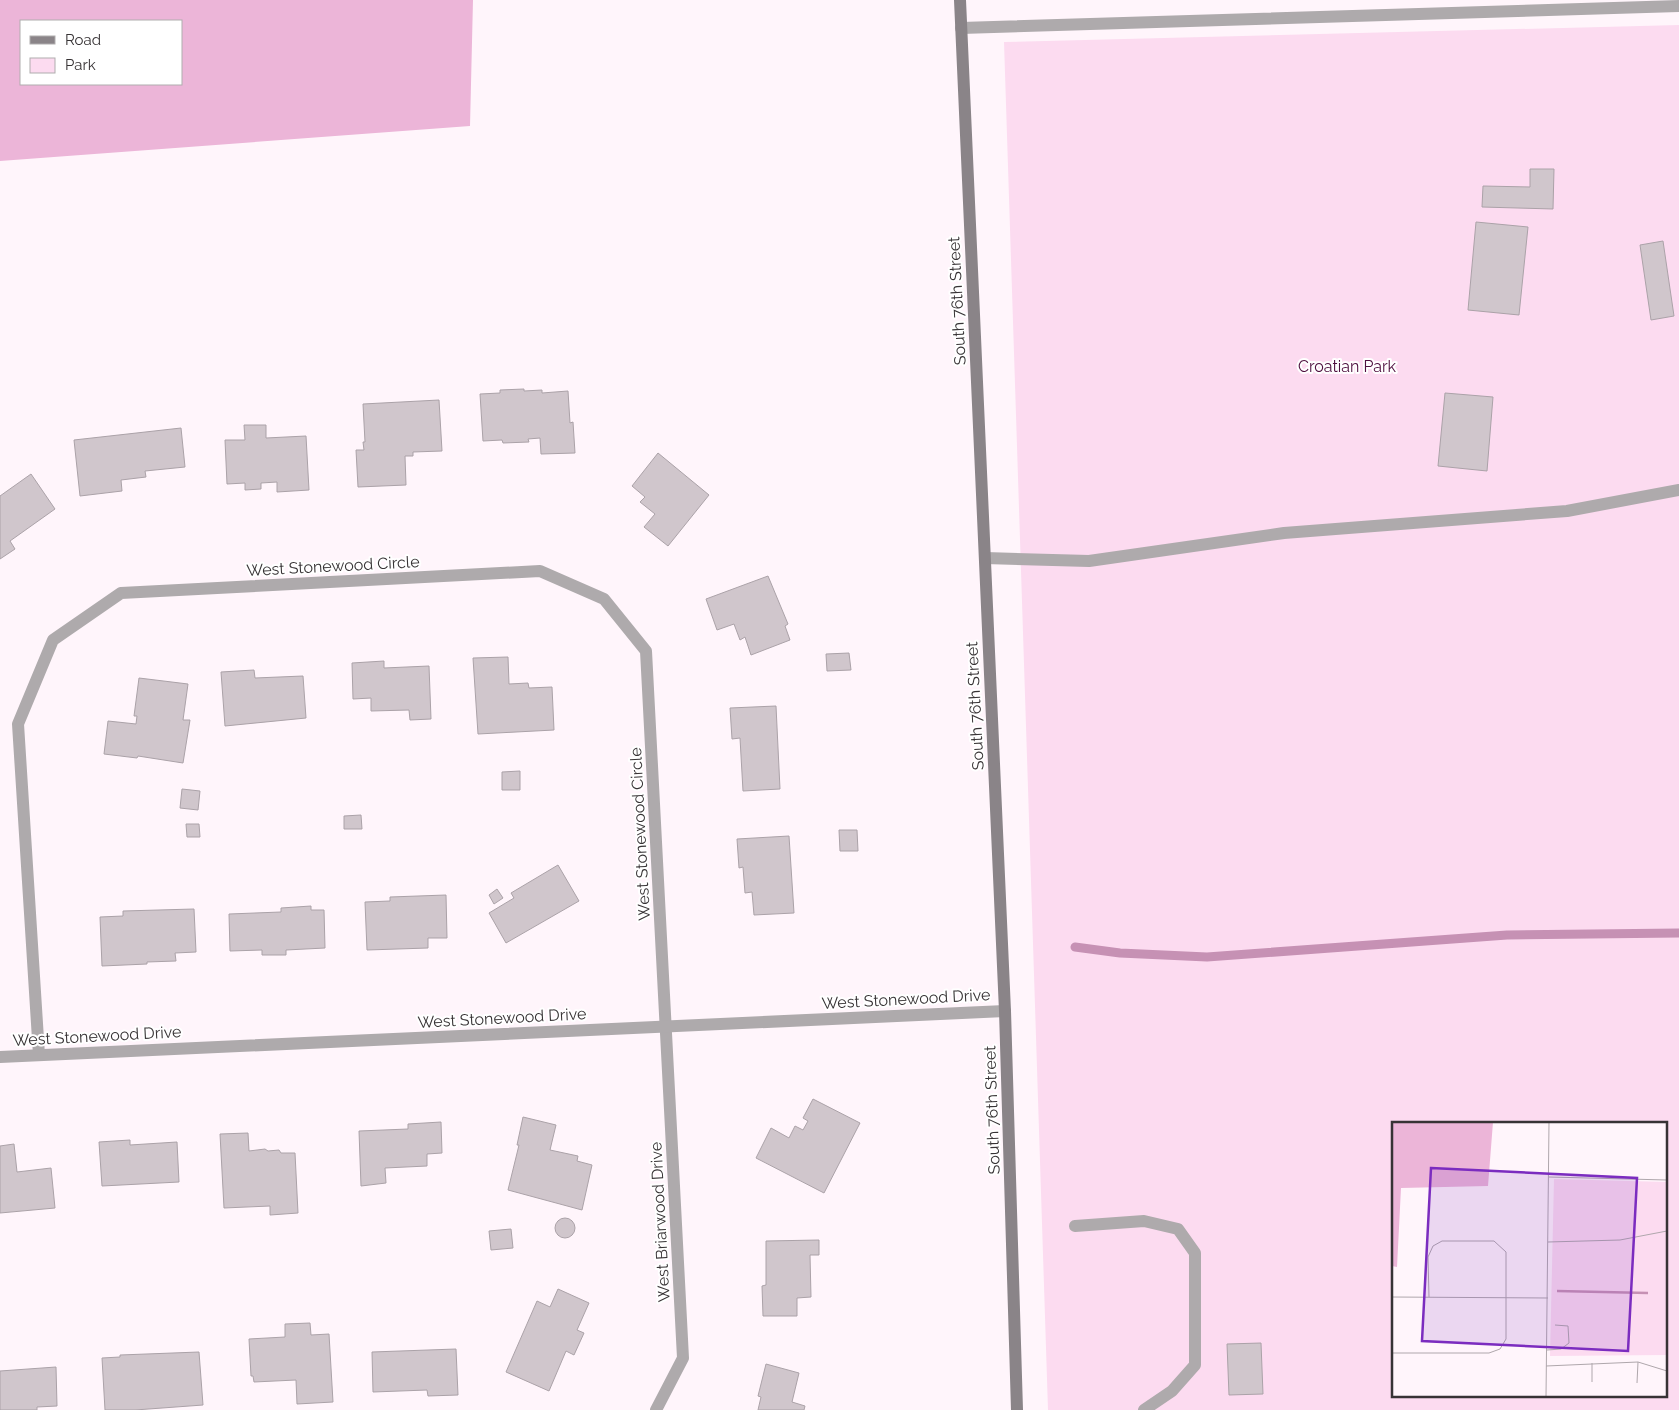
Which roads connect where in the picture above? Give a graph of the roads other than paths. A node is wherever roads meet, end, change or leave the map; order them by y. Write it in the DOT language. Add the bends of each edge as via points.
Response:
graph roads {
  1 [pos="960,0"];
  2 [pos="1679,6"];
  3 [pos="961,28"];
  4 [pos="1679,490"];
  5 [pos="985,558"];
  6 [pos="1005,1010"];
  7 [pos="666,1026"];
  8 [pos="39,1055"];
  9 [pos="0,1057"];
  10 [pos="1075,1226"];
  11 [pos="656,1410"];
  12 [pos="1017,1410"];
  13 [pos="1144,1410"];
  1 -- 3 [label="main road, South 76th Street"];
  2 -- 3 [label="street"];
  3 -- 5 [label="main road, South 76th Street"];
  4 -- 5 [label="street" via="1567,511 1284,534 1089,561"];
  5 -- 6 [label="main road, South 76th Street"];
  6 -- 7 [label="street, West Stonewood Drive"];
  6 -- 12 [label="main road, South 76th Street"];
  7 -- 8 [label="street, West Stonewood Drive"];
  7 -- 8 [label="street, West Stonewood Circle" via="646,652 604,599 540,572 121,593 53,640 18,724"];
  7 -- 11 [label="street, West Briarwood Drive" via="684,1358"];
  8 -- 9 [label="street, West Stonewood Drive"];
  10 -- 13 [label="street" via="1144,1221 1178,1229 1194,1253 1195,1365 1172,1392"];
}
